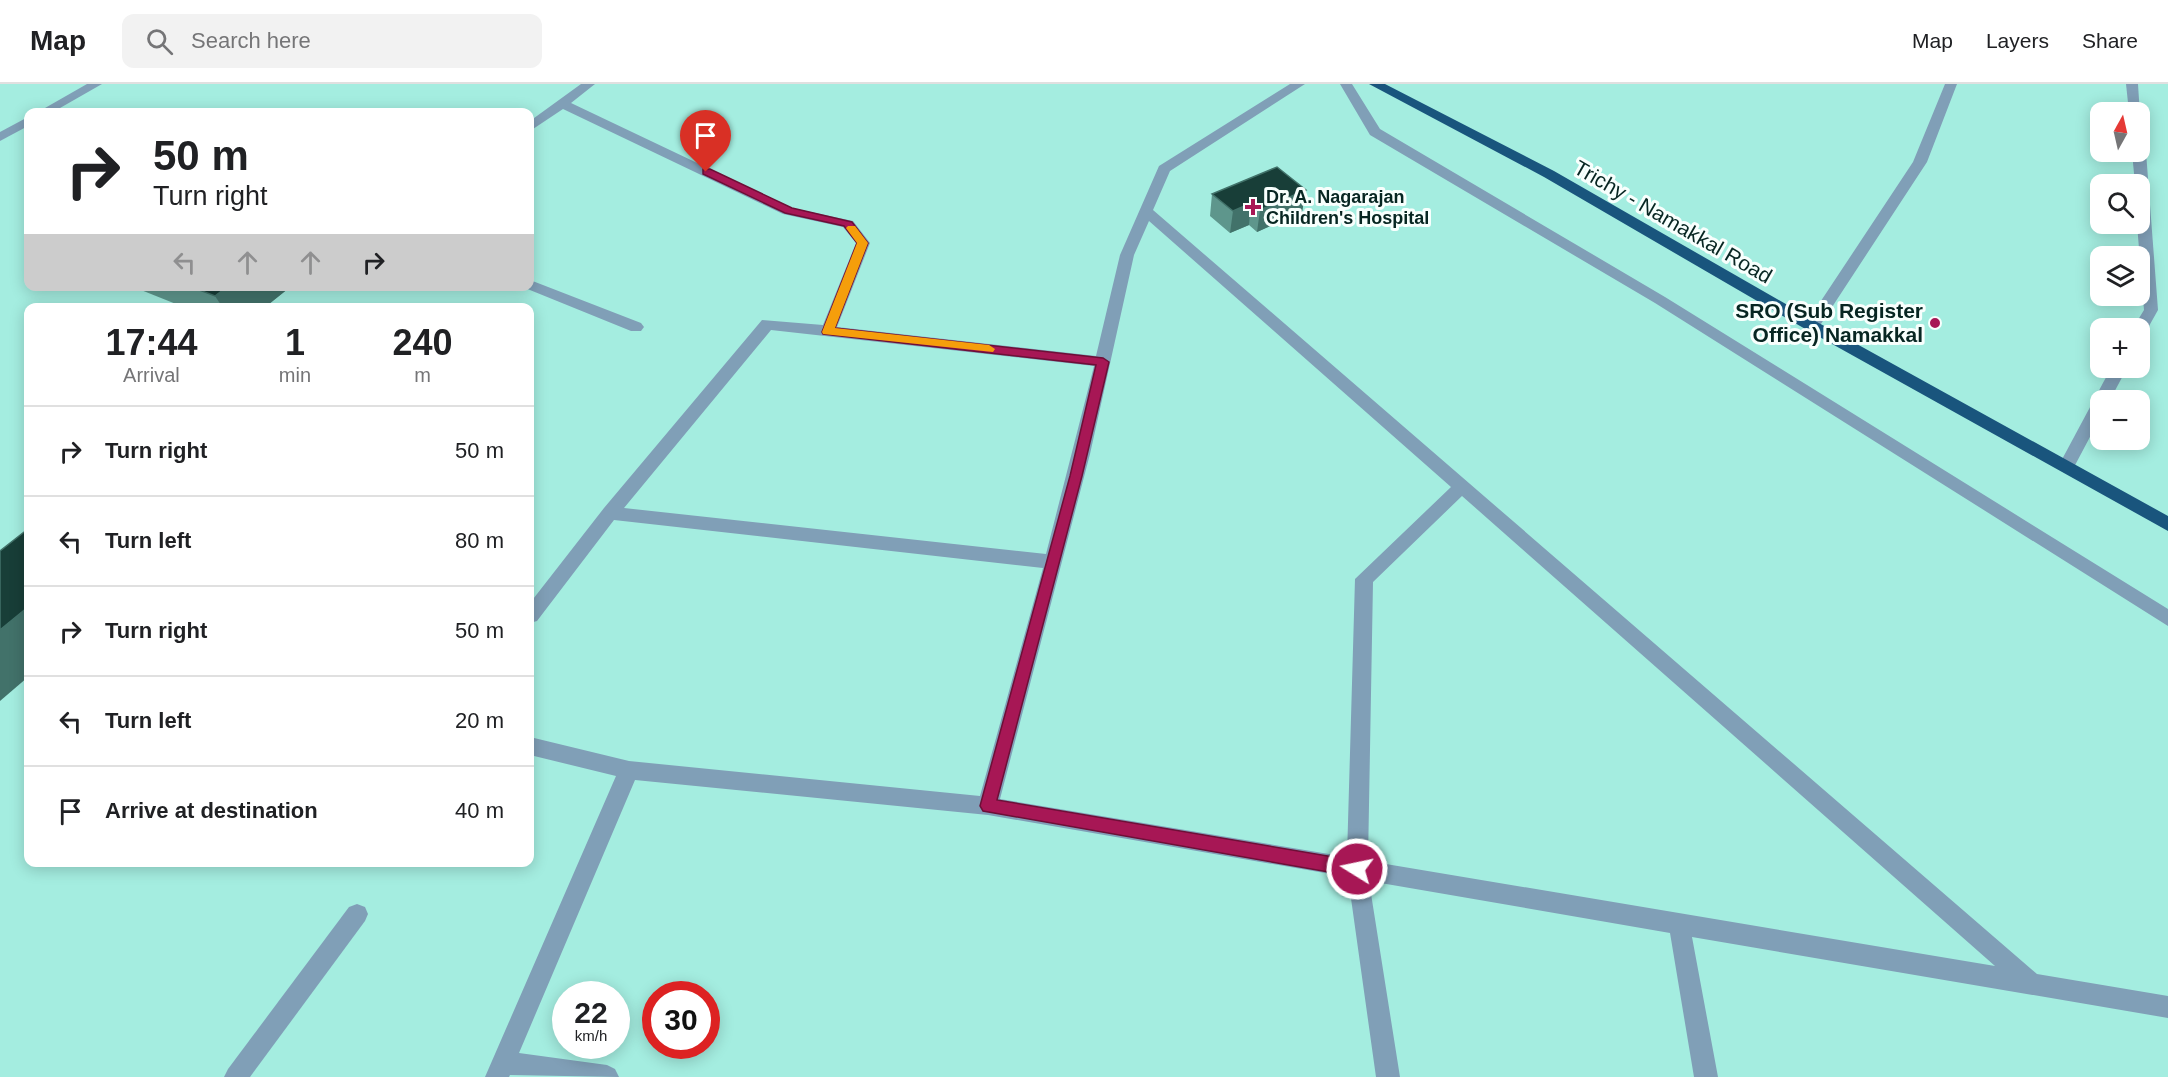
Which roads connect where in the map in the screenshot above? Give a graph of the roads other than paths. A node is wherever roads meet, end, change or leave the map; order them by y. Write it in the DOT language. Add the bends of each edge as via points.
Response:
graph roads {
  1 [pos="96,84"];
  2 [pos="589,84"];
  3 [pos="1299,84"];
  4 [pos="1346,84"];
  5 [pos="1375,84"];
  6 [pos="1951,84"];
  7 [pos="2132,84"];
  8 [pos="2134,102"];
  9 [pos="562,103"];
  10 [pos="51,108"];
  11 [pos="24,123"];
  12 [pos="534,125"];
  13 [pos="0,137"];
  14 [pos="2140,162"];
  15 [pos="1146,210"];
  16 [pos="534,287"];
  17 [pos="2146,318"];
  18 [pos="1812,326"];
  19 [pos="636,327"];
  20 [pos="828,332"];
  21 [pos="1103,362"];
  22 [pos="2090,422"];
  23 [pos="2067,465"];
  24 [pos="1462,486"];
  25 [pos="610,513"];
  26 [pos="2168,524"];
  27 [pos="1053,562"];
  28 [pos="534,611"];
  29 [pos="2168,618"];
  30 [pos="534,747"];
  31 [pos="629,770"];
  32 [pos="988,806"];
  33 [pos="1357,869"];
  34 [pos="357,914"];
  35 [pos="1679,924"];
  36 [pos="2032,984"];
  37 [pos="2168,1006"];
  38 [pos="500,1069"];
  39 [pos="236,1077"];
  40 [pos="607,1077"];
  41 [pos="1388,1077"];
  42 [pos="1706,1077"];
  1 -- 10 [label="street"];
  2 -- 9 [label="street"];
  3 -- 15 [label="street" via="1164,169"];
  4 -- 29 [label="street" via="1375,132 1660,300"];
  5 -- 18 [label="highway, Trichy - Namakkal Road" via="1549,174"];
  6 -- 18 [label="street" via="1920,162"];
  7 -- 8 [label="street"];
  9 -- 12 [label="street"];
  9 -- 20 [label="street" via="788,211 848,224 863,243"];
  11 -- 13 [label="street"];
  14 -- 17 [label="street" via="2151,310"];
  15 -- 21 [label="street" via="1127,255"];
  15 -- 24 [label="street"];
  16 -- 19 [label="street"];
  18 -- 23 [label="highway, Trichy - Namakkal Road"];
  20 -- 21 [label="street"];
  20 -- 25 [label="street" via="767,324"];
  21 -- 27 [label="street"];
  22 -- 23 [label="street"];
  23 -- 26 [label="highway, Trichy - Namakkal Road"];
  24 -- 33 [label="street" via="1364,579"];
  24 -- 36 [label="street"];
  25 -- 27 [label="street"];
  25 -- 28 [label="street"];
  27 -- 32 [label="street"];
  30 -- 31 [label="street"];
  31 -- 32 [label="street"];
  31 -- 38 [label="street"];
  32 -- 33 [label="street"];
  33 -- 35 [label="street"];
  33 -- 41 [label="street"];
  34 -- 39 [label="street"];
  35 -- 36 [label="street"];
  35 -- 42 [label="street"];
  36 -- 37 [label="street"];
  38 -- 40 [label="street"];
}
